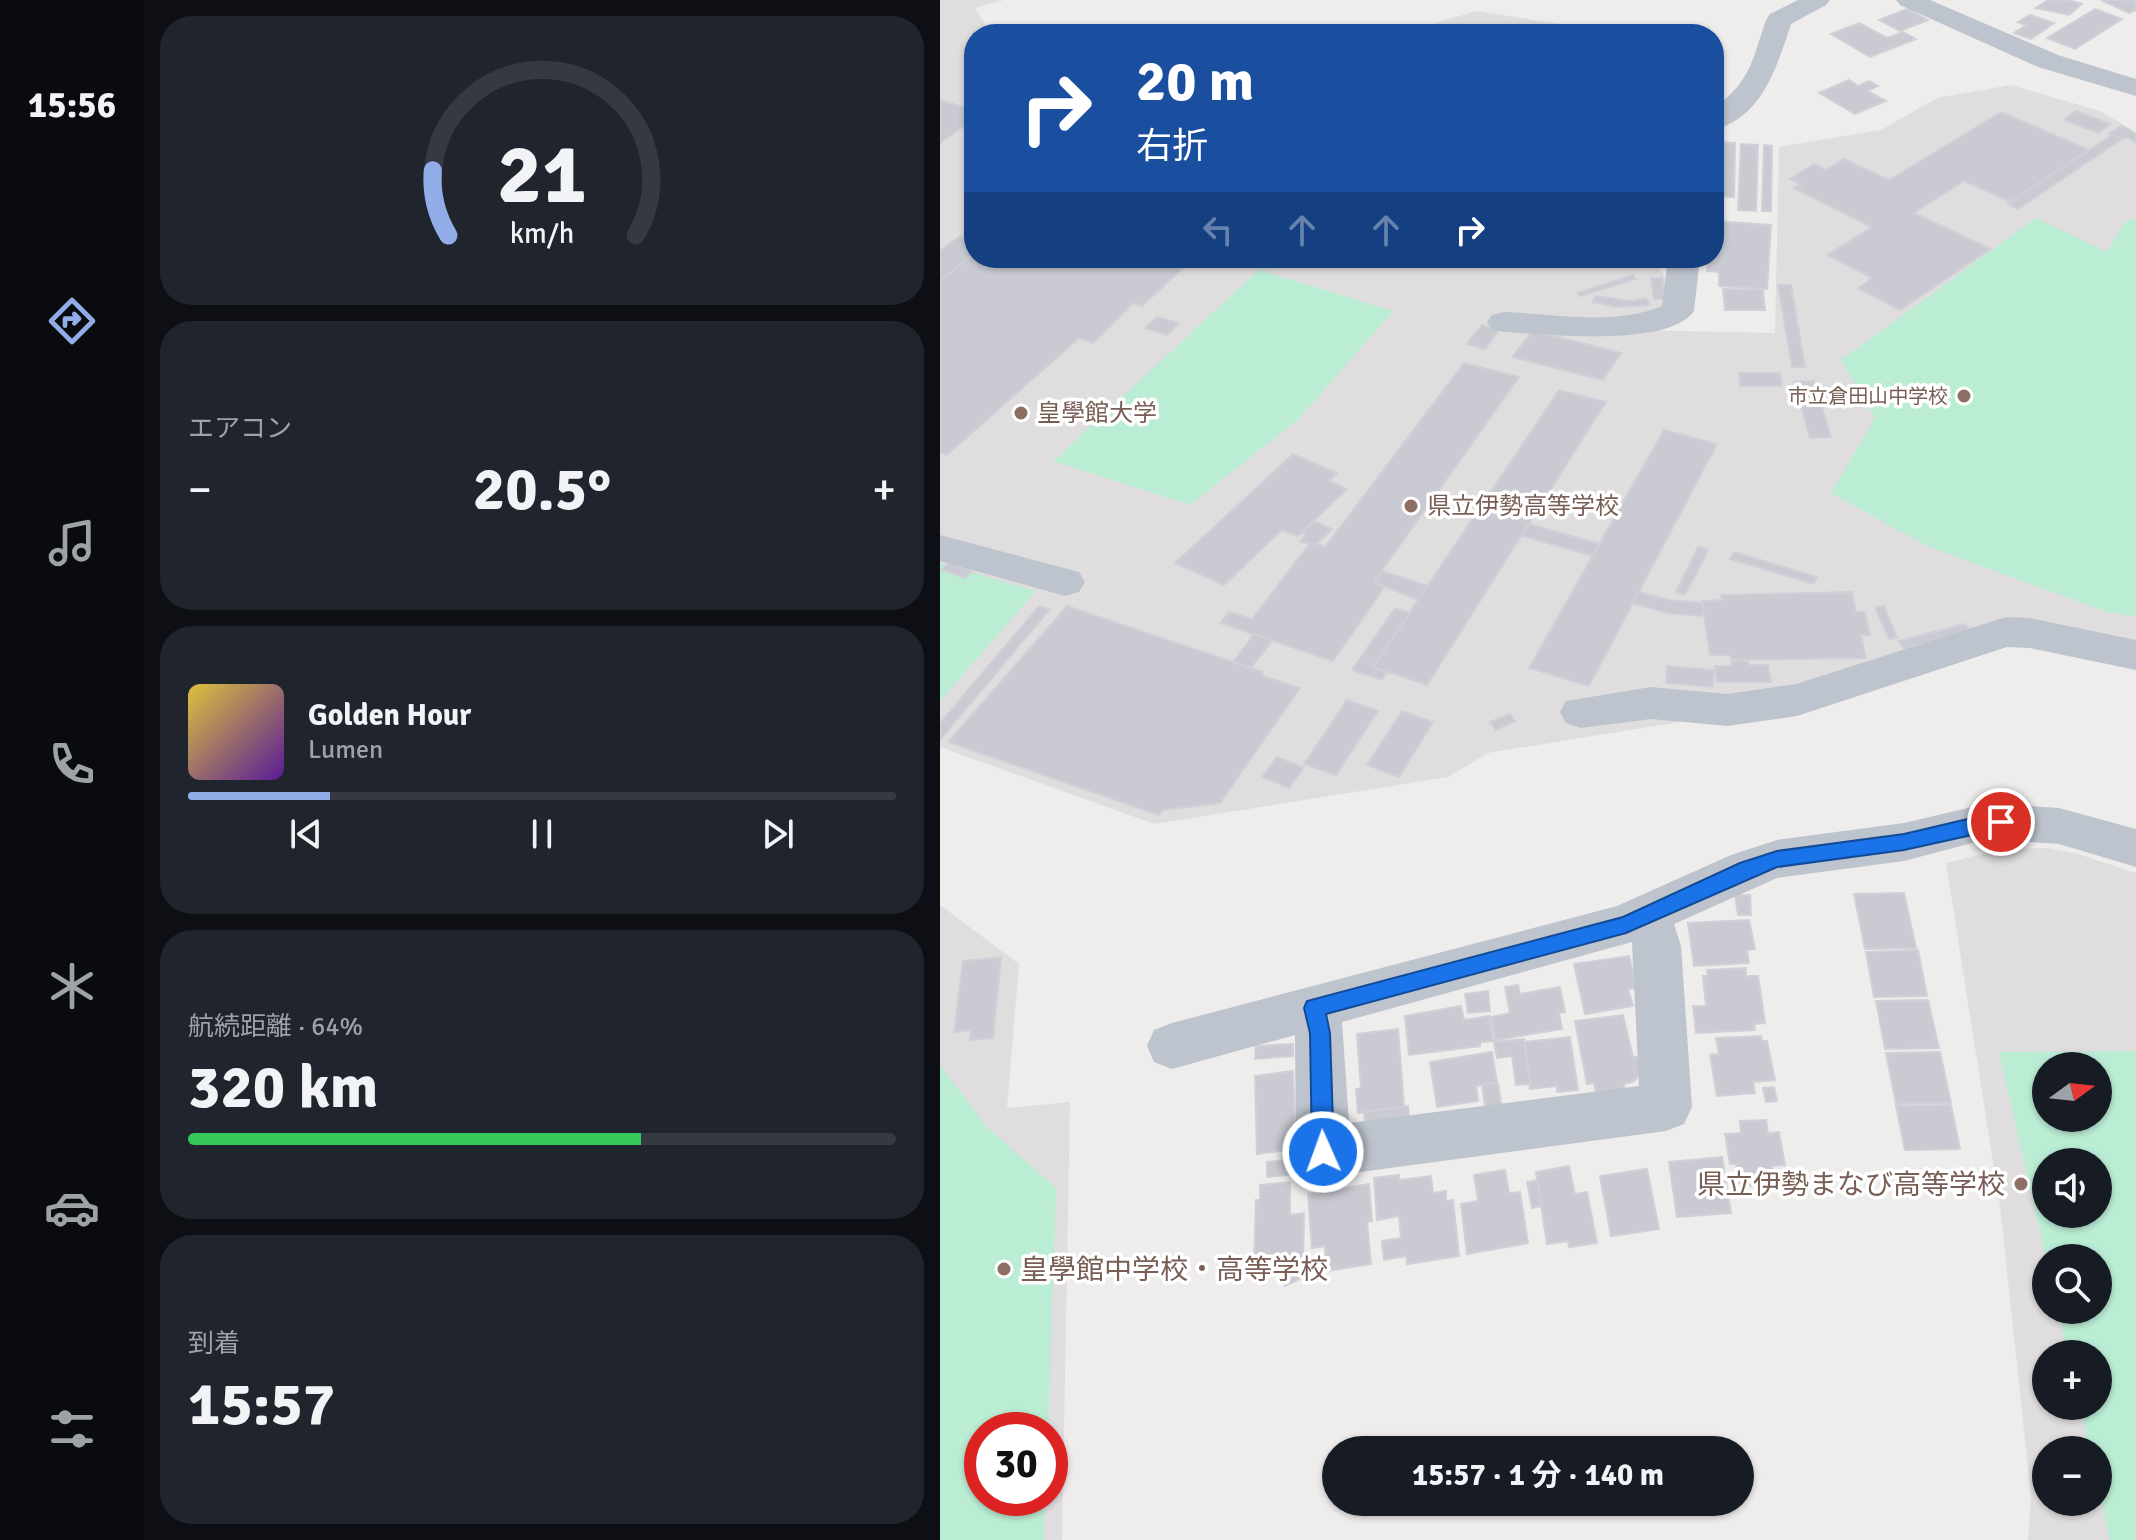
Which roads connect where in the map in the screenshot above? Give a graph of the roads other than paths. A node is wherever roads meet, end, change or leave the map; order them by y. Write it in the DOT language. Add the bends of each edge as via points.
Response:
graph roads {
  1 [pos="1817,0"];
  2 [pos="1909,0"];
  3 [pos="2136,88"];
  4 [pos="1724,114"];
  5 [pos="1683,268"];
  6 [pos="1504,322"];
  7 [pos="940,548"];
  8 [pos="1065,582"];
  9 [pos="2136,655"];
  10 [pos="1581,712"];
  11 [pos="2136,848"];
  12 [pos="1647,915"];
  13 [pos="1314,1008"];
  14 [pos="1172,1046"];
  1 -- 4 [label="street" via="1779,20 1754,86"];
  2 -- 3 [label="street" via="2048,61"];
  5 -- 6 [label="street" via="1678,311 1658,321 1635,326"];
  7 -- 8 [label="street"];
  9 -- 10 [label="street" via="2006,632 1797,700 1727,710 1651,703"];
  11 -- 12 [label="street" via="2059,826 1972,825 1904,842 1777,859"];
  12 -- 13 [label="street"];
  12 -- 13 [label="street" via="1657,946 1666,1107 1323,1152 1320,1033"];
  13 -- 14 [label="street"];
}
